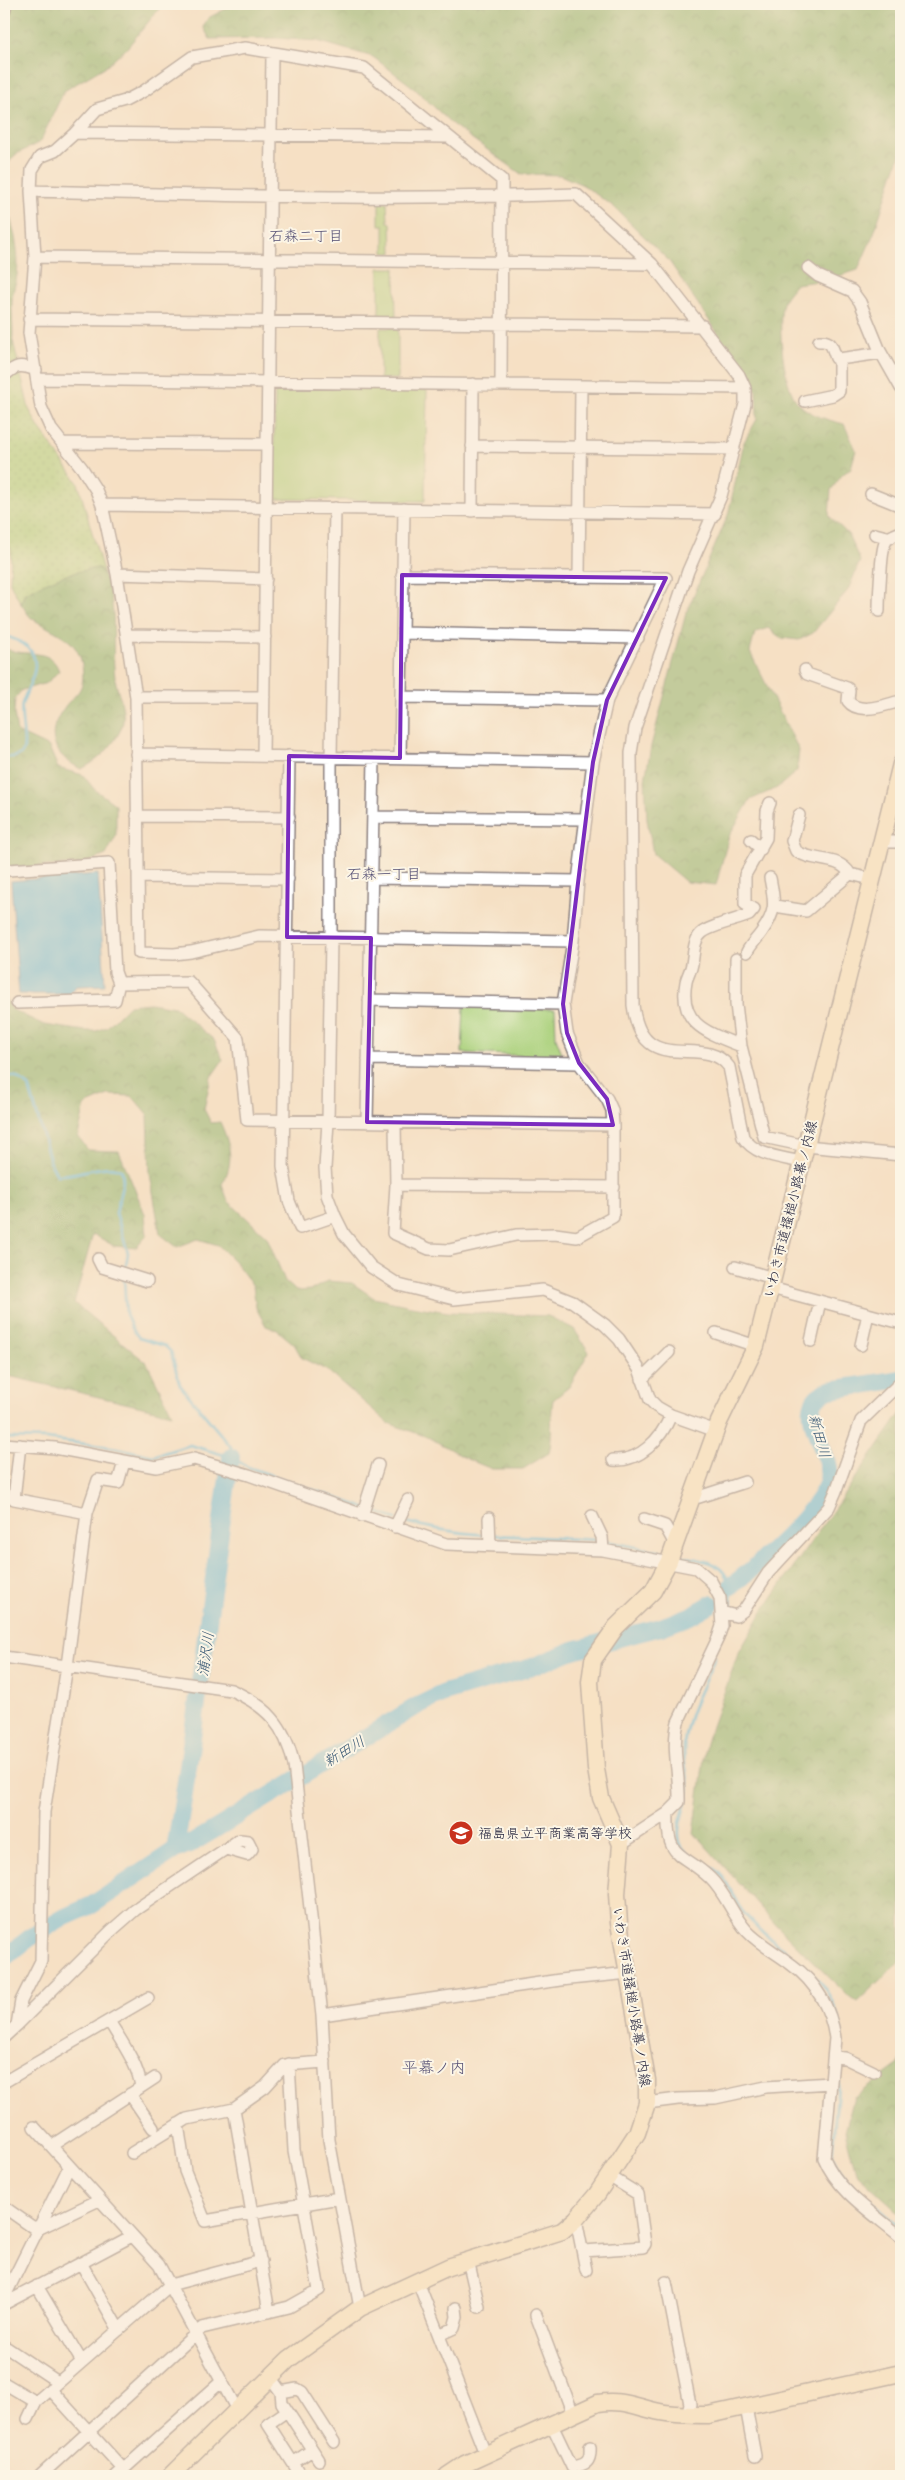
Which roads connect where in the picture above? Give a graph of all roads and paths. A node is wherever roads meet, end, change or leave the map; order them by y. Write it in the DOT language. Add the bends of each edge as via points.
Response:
graph roads {
  1 [pos="6,4"];
  2 [pos="4,12"];
  3 [pos="272,53"];
  4 [pos="75,133"];
  5 [pos="271,136"];
  6 [pos="447,137"];
  7 [pos="31,191"];
  8 [pos="270,196"];
  9 [pos="502,197"];
  10 [pos="35,257"];
  11 [pos="270,260"];
  12 [pos="502,262"];
  13 [pos="652,264"];
  14 [pos="808,268"];
  15 [pos="29,319"];
  16 [pos="269,322"];
  17 [pos="501,324"];
  18 [pos="703,326"];
  19 [pos="819,341"];
  20 [pos="881,352"];
  21 [pos="839,359"];
  22 [pos="37,374"];
  23 [pos="4,376"];
  24 [pos="268,382"];
  25 [pos="473,384"];
  26 [pos="501,384"];
  27 [pos="581,386"];
  28 [pos="745,388"];
  29 [pos="901,388"];
  30 [pos="805,401"];
  31 [pos="63,443"];
  32 [pos="267,444"];
  33 [pos="472,446"];
  34 [pos="580,447"];
  35 [pos="734,448"];
  36 [pos="871,494"];
  37 [pos="102,505"];
  38 [pos="901,506"];
  39 [pos="266,507"];
  40 [pos="335,508"];
  41 [pos="404,509"];
  42 [pos="472,510"];
  43 [pos="580,512"];
  44 [pos="715,514"];
  45 [pos="901,532"];
  46 [pos="875,534"];
  47 [pos="890,538"];
  48 [pos="117,574"];
  49 [pos="402,576"];
  50 [pos="579,577"];
  51 [pos="266,579"];
  52 [pos="880,611"];
  53 [pos="402,633"];
  54 [pos="127,635"];
  55 [pos="265,637"];
  56 [pos="638,638"];
  57 [pos="805,670"];
  58 [pos="136,696"];
  59 [pos="401,696"];
  60 [pos="264,697"];
  61 [pos="607,700"];
  62 [pos="901,701"];
  63 [pos="136,754"];
  64 [pos="263,756"];
  65 [pos="289,756"];
  66 [pos="331,757"];
  67 [pos="374,758"];
  68 [pos="400,758"];
  69 [pos="593,762"];
  70 [pos="901,764"];
  71 [pos="770,803"];
  72 [pos="799,815"];
  73 [pos="137,816"];
  74 [pos="288,817"];
  75 [pos="373,817"];
  76 [pos="586,819"];
  77 [pos="751,840"];
  78 [pos="881,842"];
  79 [pos="901,842"];
  80 [pos="761,849"];
  81 [pos="8,870"];
  82 [pos="850,874"];
  83 [pos="138,877"];
  84 [pos="288,878"];
  85 [pos="372,878"];
  86 [pos="770,878"];
  87 [pos="871,880"];
  88 [pos="578,881"];
  89 [pos="775,906"];
  90 [pos="287,937"];
  91 [pos="331,938"];
  92 [pos="371,938"];
  93 [pos="573,941"];
  94 [pos="746,952"];
  95 [pos="736,959"];
  96 [pos="119,983"];
  97 [pos="370,1000"];
  98 [pos="17,1003"];
  99 [pos="562,1004"];
  100 [pos="741,1046"];
  101 [pos="368,1059"];
  102 [pos="579,1063"];
  103 [pos="284,1121"];
  104 [pos="328,1122"];
  105 [pos="367,1122"];
  106 [pos="395,1124"];
  107 [pos="614,1125"];
  108 [pos="806,1146"];
  109 [pos="901,1155"];
  110 [pos="802,1162"];
  111 [pos="396,1185"];
  112 [pos="614,1186"];
  113 [pos="335,1216"];
  114 [pos="98,1260"];
  115 [pos="736,1267"];
  116 [pos="147,1281"];
  117 [pos="772,1283"];
  118 [pos="820,1301"];
  119 [pos="868,1314"];
  120 [pos="901,1323"];
  121 [pos="716,1333"];
  122 [pos="811,1341"];
  123 [pos="861,1345"];
  124 [pos="756,1346"];
  125 [pos="669,1352"];
  126 [pos="642,1379"];
  127 [pos="901,1382"];
  128 [pos="671,1415"];
  129 [pos="716,1431"];
  130 [pos="4,1444"];
  131 [pos="20,1445"];
  132 [pos="613,1460"];
  133 [pos="124,1462"];
  134 [pos="378,1465"];
  135 [pos="745,1482"];
  136 [pos="692,1496"];
  137 [pos="408,1500"];
  138 [pos="87,1513"];
  139 [pos="362,1516"];
  140 [pos="592,1516"];
  141 [pos="489,1518"];
  142 [pos="644,1519"];
  143 [pos="395,1527"];
  144 [pos="490,1546"];
  145 [pos="603,1550"];
  146 [pos="671,1553"];
  147 [pos="726,1612"];
  148 [pos="4,1657"];
  149 [pos="67,1666"];
  150 [pos="668,1813"];
  151 [pos="621,1844"];
  152 [pos="226,1849"];
  153 [pos="629,1973"];
  154 [pos="148,1998"];
  155 [pos="322,2015"];
  156 [pos="109,2021"];
  157 [pos="18,2025"];
  158 [pos="4,2037"];
  159 [pos="834,2057"];
  160 [pos="324,2062"];
  161 [pos="289,2064"];
  162 [pos="874,2072"];
  163 [pos="156,2078"];
  164 [pos="4,2082"];
  165 [pos="831,2083"];
  166 [pos="140,2087"];
  167 [pos="130,2094"];
  168 [pos="648,2103"];
  169 [pos="234,2109"];
  170 [pos="178,2124"];
  171 [pos="34,2127"];
  172 [pos="153,2128"];
  173 [pos="51,2146"];
  174 [pos="132,2153"];
  175 [pos="69,2167"];
  176 [pos="609,2176"];
  177 [pos="339,2198"];
  178 [pos="99,2200"];
  179 [pos="303,2204"];
  180 [pos="4,2207"];
  181 [pos="252,2213"];
  182 [pos="576,2220"];
  183 [pos="40,2228"];
  184 [pos="132,2236"];
  185 [pos="901,2237"];
  186 [pos="583,2251"];
  187 [pos="468,2260"];
  188 [pos="261,2261"];
  189 [pos="81,2263"];
  190 [pos="586,2270"];
  191 [pos="418,2282"];
  192 [pos="666,2282"];
  193 [pos="170,2285"];
  194 [pos="37,2286"];
  195 [pos="4,2298"];
  196 [pos="4,2304"];
  197 [pos="360,2308"];
  198 [pos="456,2308"];
  199 [pos="479,2308"];
  200 [pos="270,2312"];
  201 [pos="536,2315"];
  202 [pos="119,2330"];
  203 [pos="196,2333"];
  204 [pos="439,2335"];
  205 [pos="4,2346"];
  206 [pos="82,2362"];
  207 [pos="901,2373"];
  208 [pos="270,2376"];
  209 [pos="222,2381"];
  210 [pos="4,2383"];
  211 [pos="54,2386"];
  212 [pos="281,2392"];
  213 [pos="36,2402"];
  214 [pos="746,2406"];
  215 [pos="237,2410"];
  216 [pos="287,2411"];
  217 [pos="573,2414"];
  218 [pos="687,2415"];
  219 [pos="28,2419"];
  220 [pos="552,2424"];
  221 [pos="88,2431"];
  222 [pos="334,2442"];
  223 [pos="590,2447"];
  224 [pos="312,2450"];
  225 [pos="486,2456"];
  226 [pos="755,2456"];
  227 [pos="319,2460"];
  228 [pos="293,2463"];
  229 [pos="120,2473"];
  230 [pos="300,2474"];
  231 [pos="40,2476"];
  232 [pos="170,2476"];
  233 [pos="447,2476"];
  1 -- 2 [label="street"];
  3 -- 4 [label="street" via="245,48 192,57 144,91 125,101 97,108"];
  3 -- 5 [label="street"];
  3 -- 6 [label="street" via="364,68"];
  4 -- 5 [label="street"];
  4 -- 7 [label="street" via="55,151 40,157 32,170"];
  5 -- 6 [label="street"];
  5 -- 8 [label="street"];
  6 -- 9 [label="street" via="502,180"];
  7 -- 8 [label="street"];
  7 -- 10 [label="street"];
  8 -- 9 [label="street"];
  8 -- 11 [label="street"];
  9 -- 12 [label="street"];
  9 -- 13 [label="street" via="576,194"];
  10 -- 11 [label="street"];
  10 -- 15 [label="street"];
  11 -- 12 [label="street"];
  11 -- 16 [label="street"];
  12 -- 13 [label="street"];
  12 -- 17 [label="street"];
  13 -- 18 [label="street"];
  14 -- 20 [label="street" via="852,291 860,302"];
  15 -- 16 [label="street"];
  15 -- 22 [label="street"];
  16 -- 17 [label="street"];
  16 -- 24 [label="street"];
  17 -- 18 [label="street"];
  17 -- 26 [label="street"];
  18 -- 28 [label="street" via="740,374"];
  19 -- 21 [label="street" via="831,343"];
  20 -- 21 [label="street"];
  20 -- 29 [label="street"];
  21 -- 30 [label="street" via="840,391"];
  22 -- 23 [label="street" via="23,364 15,366"];
  22 -- 24 [label="street"];
  22 -- 31 [label="street" via="41,407 51,429"];
  24 -- 25 [label="street"];
  24 -- 32 [label="street"];
  25 -- 26 [label="street"];
  25 -- 33 [label="street"];
  26 -- 27 [label="street"];
  27 -- 28 [label="street"];
  27 -- 34 [label="street"];
  28 -- 35 [label="street" via="745,404"];
  31 -- 32 [label="street"];
  31 -- 37 [label="street" via="96,490"];
  32 -- 39 [label="street"];
  33 -- 34 [label="street"];
  33 -- 42 [label="street"];
  34 -- 35 [label="street"];
  34 -- 43 [label="street"];
  35 -- 44 [label="street"];
  36 -- 38 [label="street"];
  37 -- 39 [label="street"];
  37 -- 48 [label="street"];
  39 -- 40 [label="street"];
  39 -- 51 [label="street"];
  40 -- 41 [label="street"];
  40 -- 66 [label="street"];
  41 -- 42 [label="street"];
  41 -- 49 [label="street"];
  42 -- 43 [label="street"];
  43 -- 44 [label="street"];
  43 -- 50 [label="street"];
  44 -- 110 [label="street" via="688,571 636,728 631,753 634,1019 646,1040 658,1048 716,1055 724,1059 729,1067 743,1137 749,1146"];
  45 -- 47 [label="street"];
  46 -- 47 [label="street"];
  47 -- 52 [label="street" via="884,547"];
  48 -- 51 [label="street"];
  48 -- 54 [label="street"];
  49 -- 50 [label="street"];
  49 -- 53 [label="street"];
  50 -- 56 [label="street" via="666,578"];
  51 -- 55 [label="street"];
  53 -- 56 [label="street"];
  53 -- 59 [label="street"];
  54 -- 55 [label="street"];
  54 -- 58 [label="street"];
  55 -- 60 [label="street"];
  56 -- 61 [label="street"];
  57 -- 62 [label="street" via="807,674 847,688 848,701 856,707 874,708"];
  58 -- 60 [label="street"];
  58 -- 63 [label="street"];
  59 -- 61 [label="street"];
  59 -- 68 [label="street"];
  60 -- 64 [label="street"];
  61 -- 69 [label="street"];
  63 -- 64 [label="street"];
  63 -- 73 [label="street"];
  64 -- 65 [label="street"];
  65 -- 66 [label="street"];
  65 -- 74 [label="street"];
  66 -- 67 [label="street"];
  66 -- 91 [label="street"];
  67 -- 68 [label="street"];
  67 -- 75 [label="street"];
  68 -- 69 [label="street"];
  69 -- 76 [label="street"];
  70 -- 78 [label="street, いわき市道搔槌小路幕ノ内線"];
  71 -- 80 [label="street" via="766,838"];
  72 -- 82 [label="street" via="793,834 794,848 802,854 846,866"];
  73 -- 74 [label="street"];
  73 -- 83 [label="street"];
  74 -- 84 [label="street"];
  75 -- 76 [label="street"];
  75 -- 85 [label="street"];
  76 -- 88 [label="street"];
  77 -- 80 [label="street"];
  78 -- 79 [label="street"];
  78 -- 87 [label="street, いわき市道搔槌小路幕ノ内線"];
  80 -- 100 [label="street" via="749,866 744,887 745,904 754,909 749,915 703,932 695,944 686,982 686,1005 695,1024"];
  81 -- 96 [label="street" via="109,863 115,972"];
  82 -- 87 [label="street"];
  82 -- 89 [label="street" via="806,911"];
  83 -- 84 [label="street"];
  83 -- 90 [label="street" via="139,953 174,954 259,936"];
  84 -- 90 [label="street"];
  85 -- 88 [label="street"];
  85 -- 92 [label="street"];
  86 -- 89 [label="street"];
  87 -- 108 [label="street, いわき市道搔槌小路幕ノ内線"];
  88 -- 93 [label="street"];
  89 -- 94 [label="street" via="763,930"];
  90 -- 91 [label="street"];
  90 -- 103 [label="street"];
  91 -- 92 [label="street"];
  91 -- 104 [label="street"];
  92 -- 93 [label="street"];
  92 -- 97 [label="street"];
  93 -- 99 [label="street"];
  95 -- 100 [label="street" via="736,1004"];
  96 -- 98 [label="street" via="114,1000"];
  96 -- 103 [label="street" via="189,982 238,1038 247,1120"];
  97 -- 99 [label="street"];
  97 -- 101 [label="street"];
  99 -- 102 [label="street" via="567,1033"];
  100 -- 108 [label="street" via="764,1137"];
  101 -- 102 [label="street"];
  101 -- 105 [label="street"];
  102 -- 107 [label="street" via="607,1098"];
  103 -- 104 [label="street"];
  103 -- 113 [label="street" via="283,1166 289,1201 300,1228"];
  104 -- 105 [label="street"];
  104 -- 113 [label="street" via="327,1195"];
  105 -- 106 [label="street"];
  106 -- 107 [label="street"];
  106 -- 111 [label="street"];
  107 -- 112 [label="street"];
  108 -- 109 [label="street"];
  108 -- 110 [label="street, いわき市道搔槌小路幕ノ内線"];
  110 -- 117 [label="street, いわき市道搔槌小路幕ノ内線"];
  111 -- 112 [label="street"];
  111 -- 112 [label="street" via="393,1234 428,1249 449,1250 516,1235 577,1237 613,1217"];
  113 -- 126 [label="street" via="344,1234 371,1266 399,1285 454,1300 543,1290 573,1302 619,1339"];
  114 -- 116 [label="street" via="102,1267"];
  115 -- 117 [label="street"];
  117 -- 118 [label="street"];
  117 -- 124 [label="street, いわき市道搔槌小路幕ノ内線"];
  118 -- 119 [label="street"];
  118 -- 122 [label="street"];
  119 -- 120 [label="street"];
  119 -- 123 [label="street"];
  121 -- 124 [label="street"];
  124 -- 129 [label="street, いわき市道搔槌小路幕ノ内線"];
  125 -- 126 [label="street"];
  126 -- 128 [label="street" via="650,1400"];
  127 -- 147 [label="street" via="861,1421 828,1507 768,1573 744,1610"];
  128 -- 129 [label="street"];
  128 -- 132 [label="street" via="650,1446 626,1461"];
  129 -- 136 [label="street, いわき市道搔槌小路幕ノ内線"];
  130 -- 131 [label="street"];
  131 -- 133 [label="street" via="55,1448"];
  131 -- 138 [label="street" via="14,1499"];
  133 -- 138 [label="street" via="118,1483 98,1480"];
  133 -- 139 [label="street" via="156,1468 194,1460"];
  134 -- 139 [label="street"];
  135 -- 136 [label="street" via="699,1497"];
  136 -- 146 [label="street, いわき市道搔槌小路幕ノ内線"];
  137 -- 143 [label="street"];
  138 -- 149 [label="street"];
  139 -- 143 [label="street"];
  140 -- 145 [label="street" via="602,1537"];
  141 -- 144 [label="street"];
  142 -- 146 [label="street" via="665,1526"];
  143 -- 144 [label="street" via="446,1544"];
  144 -- 145 [label="street"];
  145 -- 146 [label="street"];
  146 -- 147 [label="street" via="711,1580"];
  146 -- 151 [label="street, いわき市道搔槌小路幕ノ内線" via="653,1591 616,1627 593,1660 590,1682 599,1789"];
  147 -- 150 [label="street" via="718,1638 678,1722 675,1742 679,1802"];
  148 -- 149 [label="street"];
  149 -- 155 [label="street" via="231,1690 264,1708 286,1738 294,1765"];
  149 -- 157 [label="street" via="44,1812 41,1961 21,2001"];
  150 -- 151 [label="street"];
  150 -- 159 [label="street" via="668,1831 674,1852 711,1878 746,1930 808,1978 819,1992 834,2028"];
  151 -- 153 [label="street, いわき市道搔槌小路幕ノ内線" via="617,1894"];
  152 -- 157 [label="street" via="135,1910"];
  153 -- 155 [label="street"];
  153 -- 168 [label="street, いわき市道搔槌小路幕ノ内線"];
  154 -- 156 [label="street"];
  155 -- 160 [label="street"];
  156 -- 164 [label="street"];
  156 -- 166 [label="street" via="140,2077"];
  157 -- 158 [label="street"];
  159 -- 162 [label="street" via="845,2058"];
  159 -- 165 [label="street"];
  160 -- 161 [label="street"];
  160 -- 177 [label="street" via="329,2140"];
  161 -- 169 [label="street" via="260,2091"];
  161 -- 179 [label="street" via="294,2150"];
  163 -- 166 [label="street"];
  165 -- 168 [label="street" via="766,2087 715,2098"];
  165 -- 185 [label="street" via="824,2158 830,2174"];
  166 -- 167 [label="street"];
  167 -- 172 [label="street"];
  167 -- 173 [label="street"];
  168 -- 176 [label="street, いわき市道搔槌小路幕ノ内線" via="637,2132"];
  169 -- 170 [label="street" via="187,2119"];
  169 -- 181 [label="street"];
  170 -- 174 [label="street"];
  170 -- 181 [label="street" via="185,2171 205,2221"];
  171 -- 173 [label="street"];
  173 -- 175 [label="street"];
  175 -- 178 [label="street"];
  175 -- 183 [label="street"];
  176 -- 182 [label="street, いわき市道搔槌小路幕ノ内線"];
  176 -- 186 [label="street" via="638,2194 645,2244 643,2247"];
  177 -- 179 [label="street"];
  177 -- 197 [label="street"];
  178 -- 183 [label="street"];
  178 -- 184 [label="street"];
  179 -- 181 [label="street"];
  179 -- 200 [label="street" via="318,2290 289,2307"];
  180 -- 183 [label="street" via="31,2226"];
  181 -- 188 [label="street"];
  182 -- 186 [label="street"];
  182 -- 187 [label="street, いわき市道搔槌小路幕ノ内線" via="562,2231"];
  183 -- 195 [label="street"];
  184 -- 189 [label="street"];
  184 -- 193 [label="street" via="158,2265"];
  186 -- 190 [label="street"];
  187 -- 191 [label="street, いわき市道搔槌小路幕ノ内線"];
  187 -- 199 [label="street"];
  188 -- 193 [label="street"];
  188 -- 200 [label="street"];
  189 -- 194 [label="street"];
  189 -- 202 [label="street"];
  191 -- 197 [label="street, いわき市道搔槌小路幕ノ内線"];
  191 -- 204 [label="street"];
  192 -- 218 [label="street" via="690,2404"];
  193 -- 202 [label="street"];
  193 -- 203 [label="street"];
  194 -- 196 [label="street"];
  194 -- 206 [label="street"];
  197 -- 208 [label="street, いわき市道搔槌小路幕ノ内線"];
  198 -- 204 [label="street" via="454,2328"];
  200 -- 203 [label="street" via="202,2328"];
  201 -- 217 [label="street"];
  202 -- 206 [label="street"];
  203 -- 209 [label="street"];
  203 -- 221 [label="street"];
  204 -- 225 [label="street"];
  205 -- 211 [label="street"];
  206 -- 211 [label="street"];
  207 -- 214 [label="street"];
  208 -- 212 [label="street"];
  208 -- 215 [label="street, いわき市道搔槌小路幕ノ内線"];
  209 -- 215 [label="street"];
  209 -- 229 [label="street"];
  210 -- 213 [label="street"];
  211 -- 213 [label="street"];
  211 -- 221 [label="street"];
  212 -- 216 [label="street"];
  212 -- 222 [label="street" via="300,2390"];
  213 -- 219 [label="street"];
  214 -- 218 [label="street" via="708,2415"];
  214 -- 226 [label="street"];
  215 -- 232 [label="street, いわき市道搔槌小路幕ノ内線"];
  216 -- 224 [label="street"];
  216 -- 228 [label="street" via="268,2424"];
  217 -- 218 [label="street" via="614,2400 659,2412"];
  217 -- 220 [label="street"];
  220 -- 223 [label="street" via="572,2467 587,2463"];
  220 -- 225 [label="street"];
  221 -- 229 [label="street"];
  221 -- 231 [label="street"];
  224 -- 227 [label="street"];
  224 -- 228 [label="street"];
  225 -- 233 [label="street"];
  228 -- 230 [label="street"];
}
